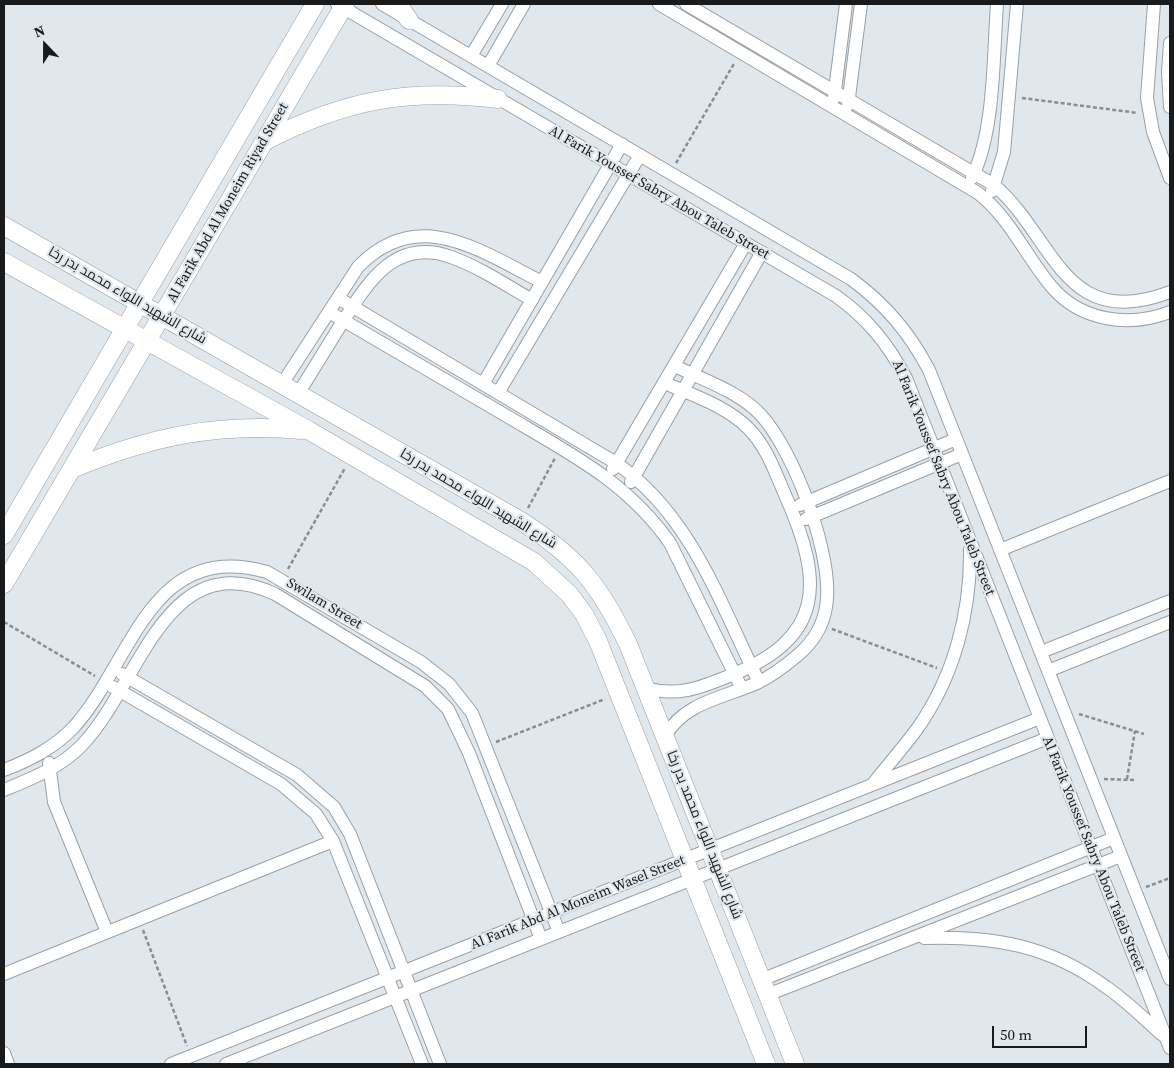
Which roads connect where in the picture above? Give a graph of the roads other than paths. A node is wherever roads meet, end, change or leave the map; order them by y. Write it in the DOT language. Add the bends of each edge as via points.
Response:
graph roads {
  1 [pos="315,4"];
  2 [pos="382,4"];
  3 [pos="398,4"];
  4 [pos="502,4"];
  5 [pos="524,4"];
  6 [pos="659,4"];
  7 [pos="686,4"];
  8 [pos="846,4"];
  9 [pos="861,4"];
  10 [pos="997,4"];
  11 [pos="1016,4"];
  12 [pos="1154,4"];
  13 [pos="341,5"];
  14 [pos="409,20"];
  15 [pos="1170,43"];
  16 [pos="470,56"];
  17 [pos="488,66"];
  18 [pos="835,91"];
  19 [pos="498,99"];
  20 [pos="849,99"];
  21 [pos="833,107"];
  22 [pos="1170,107"];
  23 [pos="847,115"];
  24 [pos="264,142"];
  25 [pos="622,144"];
  26 [pos="640,155"];
  27 [pos="611,164"];
  28 [pos="975,172"];
  29 [pos="628,174"];
  30 [pos="1170,178"];
  31 [pos="994,185"];
  32 [pos="968,186"];
  33 [pos="987,200"];
  34 [pos="4,226"];
  35 [pos="746,243"];
  36 [pos="762,252"];
  37 [pos="4,262"];
  38 [pos="542,282"];
  39 [pos="1170,292"];
  40 [pos="338,298"];
  41 [pos="532,300"];
  42 [pos="140,303"];
  43 [pos="352,307"];
  44 [pos="329,312"];
  45 [pos="1170,312"];
  46 [pos="162,316"];
  47 [pos="344,320"];
  48 [pos="125,328"];
  49 [pos="147,340"];
  50 [pos="675,366"];
  51 [pos="693,375"];
  52 [pos="665,383"];
  53 [pos="282,384"];
  54 [pos="483,384"];
  55 [pos="684,391"];
  56 [pos="498,393"];
  57 [pos="298,394"];
  58 [pos="745,402"];
  59 [pos="734,416"];
  60 [pos="308,430"];
  61 [pos="956,439"];
  62 [pos="782,446"];
  63 [pos="934,448"];
  64 [pos="767,454"];
  65 [pos="962,454"];
  66 [pos="616,463"];
  67 [pos="939,464"];
  68 [pos="72,469"];
  69 [pos="635,476"];
  70 [pos="608,477"];
  71 [pos="1170,481"];
  72 [pos="625,491"];
  73 [pos="807,502"];
  74 [pos="791,509"];
  75 [pos="812,516"];
  76 [pos="796,522"];
  77 [pos="4,536"];
  78 [pos="969,539"];
  79 [pos="1000,550"];
  80 [pos="4,584"];
  81 [pos="1170,601"];
  82 [pos="1170,622"];
  83 [pos="1041,652"];
  84 [pos="752,667"];
  85 [pos="112,668"];
  86 [pos="1048,671"];
  87 [pos="735,674"];
  88 [pos="128,678"];
  89 [pos="104,682"];
  90 [pos="759,682"];
  91 [pos="645,688"];
  92 [pos="742,689"];
  93 [pos="120,691"];
  94 [pos="1040,718"];
  95 [pos="665,736"];
  96 [pos="1048,738"];
  97 [pos="51,748"];
  98 [pos="4,770"];
  99 [pos="49,770"];
  100 [pos="871,786"];
  101 [pos="4,790"];
  102 [pos="1114,838"];
  103 [pos="333,841"];
  104 [pos="1091,847"];
  105 [pos="710,850"];
  106 [pos="1121,856"];
  107 [pos="685,860"];
  108 [pos="1098,866"];
  109 [pos="717,869"];
  110 [pos="692,879"];
  111 [pos="551,913"];
  112 [pos="533,920"];
  113 [pos="107,932"];
  114 [pos="559,932"];
  115 [pos="914,938"];
  116 [pos="541,940"];
  117 [pos="404,972"];
  118 [pos="4,974"];
  119 [pos="388,978"];
  120 [pos="1170,979"];
  121 [pos="764,988"];
  122 [pos="412,991"];
  123 [pos="396,997"];
  124 [pos="1168,1043"];
  125 [pos="4,1053"];
  126 [pos="8,1064"];
  127 [pos="171,1064"];
  128 [pos="226,1064"];
  129 [pos="422,1064"];
  130 [pos="440,1064"];
  131 [pos="766,1064"];
  132 [pos="795,1064"];
  1 -- 42 [label="street, Al Farik Abd Al Moneim Riyad Street"];
  2 -- 14 [label="street, Al Farik Youssef Sabry Abou Taleb Street"];
  3 -- 14 [label="street"];
  4 -- 16 [label="street"];
  5 -- 17 [label="street"];
  6 -- 21 [label="street"];
  7 -- 18 [label="street"];
  8 -- 18 [label="street"];
  9 -- 20 [label="street"];
  10 -- 28 [label="street" via="987,133"];
  11 -- 31 [label="street" via="1004,152"];
  12 -- 30 [label="street" via="1147,82 1149,114"];
  13 -- 19 [label="street, Al Farik Youssef Sabry Abou Taleb Street"];
  13 -- 24 [label="street, Al Farik Abd Al Moneim Riyad Street"];
  14 -- 16 [label="street, Al Farik Youssef Sabry Abou Taleb Street"];
  15 -- 22 [label="street"];
  16 -- 17 [label="street, Al Farik Youssef Sabry Abou Taleb Street"];
  17 -- 25 [label="street, Al Farik Youssef Sabry Abou Taleb Street"];
  18 -- 20 [label="street"];
  18 -- 21 [label="street"];
  19 -- 24 [label="street" via="418,94 377,99 308,120"];
  19 -- 27 [label="street, Al Farik Youssef Sabry Abou Taleb Street"];
  20 -- 23 [label="street"];
  20 -- 28 [label="street"];
  21 -- 23 [label="street"];
  23 -- 32 [label="street"];
  24 -- 46 [label="street, Al Farik Abd Al Moneim Riyad Street"];
  25 -- 26 [label="street, Al Farik Youssef Sabry Abou Taleb Street"];
  25 -- 27 [label="street"];
  26 -- 29 [label="street"];
  26 -- 61 [label="street, Al Farik Youssef Sabry Abou Taleb Street" via="851,279 888,309 917,347"];
  27 -- 29 [label="street, Al Farik Youssef Sabry Abou Taleb Street"];
  27 -- 38 [label="street"];
  28 -- 31 [label="street"];
  28 -- 32 [label="street"];
  29 -- 35 [label="street, Al Farik Youssef Sabry Abou Taleb Street"];
  29 -- 56 [label="street"];
  31 -- 33 [label="street"];
  31 -- 39 [label="street" via="1017,208 1061,271 1081,289 1118,302 1138,301"];
  32 -- 33 [label="street"];
  33 -- 45 [label="street" via="1006,220 1051,286 1070,302 1091,314 1115,320 1139,321"];
  34 -- 42 [label="street, شارع الشهيد اللواء محمد بدر رخا"];
  35 -- 36 [label="street, Al Farik Youssef Sabry Abou Taleb Street"];
  35 -- 50 [label="street"];
  36 -- 51 [label="street"];
  36 -- 63 [label="street, Al Farik Youssef Sabry Abou Taleb Street" via="836,296 870,324 899,365"];
  37 -- 48 [label="street, شارع الشهيد اللواء محمد بدر رخا"];
  38 -- 40 [label="street" via="461,242 446,237 413,236 383,246 369,255"];
  38 -- 41 [label="street"];
  40 -- 43 [label="street"];
  40 -- 44 [label="street"];
  41 -- 43 [label="street" via="450,256 420,253 391,262 378,271"];
  41 -- 54 [label="street"];
  42 -- 46 [label="street, شارع الشهيد اللواء محمد بدر رخا"];
  42 -- 48 [label="street, Al Farik Abd Al Moneim Riyad Street"];
  43 -- 47 [label="street"];
  43 -- 54 [label="street"];
  44 -- 47 [label="street"];
  44 -- 53 [label="street"];
  46 -- 49 [label="street, Al Farik Abd Al Moneim Riyad Street"];
  46 -- 53 [label="street, شارع الشهيد اللواء محمد بدر رخا"];
  47 -- 57 [label="street"];
  47 -- 70 [label="street"];
  48 -- 49 [label="street, شارع الشهيد اللواء محمد بدر رخا"];
  48 -- 77 [label="street, Al Farik Abd Al Moneim Riyad Street"];
  49 -- 60 [label="street, شارع الشهيد اللواء محمد بدر رخا"];
  49 -- 68 [label="street, Al Farik Abd Al Moneim Riyad Street"];
  50 -- 51 [label="street"];
  50 -- 52 [label="street"];
  51 -- 55 [label="street"];
  51 -- 58 [label="street"];
  52 -- 55 [label="street"];
  52 -- 66 [label="street"];
  53 -- 57 [label="street, شارع الشهيد اللواء محمد بدر رخا"];
  54 -- 56 [label="street"];
  55 -- 59 [label="street"];
  55 -- 69 [label="street"];
  56 -- 66 [label="street"];
  57 -- 91 [label="street, شارع الشهيد اللواء محمد بدر رخا" via="521,521 568,554 599,590 628,644"];
  58 -- 59 [label="street"];
  58 -- 62 [label="street" via="764,419"];
  59 -- 64 [label="street" via="758,439"];
  60 -- 68 [label="street" via="239,427 196,431 137,444"];
  60 -- 107 [label="street, شارع الشهيد اللواء محمد بدر رخا" via="514,549 553,577 584,614 595,635"];
  61 -- 63 [label="street"];
  61 -- 65 [label="street, Al Farik Youssef Sabry Abou Taleb Street"];
  62 -- 64 [label="street"];
  62 -- 73 [label="street"];
  63 -- 67 [label="street, Al Farik Youssef Sabry Abou Taleb Street"];
  63 -- 73 [label="street"];
  64 -- 74 [label="street"];
  65 -- 67 [label="street"];
  65 -- 79 [label="street, Al Farik Youssef Sabry Abou Taleb Street"];
  66 -- 69 [label="street"];
  66 -- 70 [label="street"];
  67 -- 75 [label="street"];
  67 -- 78 [label="street, Al Farik Youssef Sabry Abou Taleb Street"];
  68 -- 80 [label="street, Al Farik Abd Al Moneim Riyad Street"];
  69 -- 72 [label="street"];
  69 -- 84 [label="street" via="664,504 688,537"];
  70 -- 72 [label="street"];
  71 -- 79 [label="street"];
  72 -- 87 [label="street" via="670,542"];
  73 -- 74 [label="street"];
  73 -- 75 [label="street"];
  74 -- 76 [label="street"];
  75 -- 76 [label="street"];
  75 -- 90 [label="street" via="827,570 826,607 821,625 799,654"];
  76 -- 84 [label="street" via="808,570 806,611 795,634 783,648"];
  78 -- 94 [label="street, Al Farik Youssef Sabry Abou Taleb Street"];
  78 -- 100 [label="street" via="967,603 948,672 918,728"];
  79 -- 83 [label="street, Al Farik Youssef Sabry Abou Taleb Street"];
  81 -- 83 [label="street"];
  82 -- 86 [label="street"];
  83 -- 86 [label="street, Al Farik Youssef Sabry Abou Taleb Street"];
  84 -- 87 [label="street"];
  84 -- 90 [label="street"];
  85 -- 88 [label="street"];
  85 -- 89 [label="street, Swilam Street"];
  85 -- 111 [label="street, Swilam Street" via="153,605 182,579 200,571 235,566 252,568 282,579 436,672 462,698 486,746"];
  86 -- 102 [label="street, Al Farik Youssef Sabry Abou Taleb Street"];
  87 -- 91 [label="street" via="686,692"];
  87 -- 92 [label="street"];
  88 -- 93 [label="street, Swilam Street"];
  88 -- 112 [label="street, Swilam Street" via="166,619 189,596 203,588 239,582 275,594 425,686 448,709 466,745"];
  88 -- 117 [label="street" via="297,775 323,796 350,834"];
  89 -- 93 [label="street"];
  89 -- 97 [label="street, Swilam Street" via="74,726"];
  90 -- 92 [label="street"];
  91 -- 95 [label="street, شارع الشهيد اللواء محمد بدر رخا"];
  92 -- 95 [label="street" via="688,710 674,722"];
  93 -- 99 [label="street, Swilam Street" via="83,744"];
  93 -- 103 [label="street" via="281,784 316,814"];
  94 -- 96 [label="street, Al Farik Youssef Sabry Abou Taleb Street"];
  94 -- 100 [label="street, Al Farik Abd Al Moneim Wasel Street"];
  95 -- 105 [label="street, شارع الشهيد اللواء محمد بدر رخا"];
  96 -- 104 [label="street, Al Farik Youssef Sabry Abou Taleb Street"];
  96 -- 109 [label="street, Al Farik Abd Al Moneim Wasel Street"];
  97 -- 98 [label="street, Swilam Street"];
  97 -- 99 [label="street"];
  99 -- 101 [label="street, Swilam Street"];
  99 -- 113 [label="street" via="54,802"];
  100 -- 105 [label="street, Al Farik Abd Al Moneim Wasel Street"];
  102 -- 104 [label="street"];
  102 -- 106 [label="street, Al Farik Youssef Sabry Abou Taleb Street"];
  103 -- 113 [label="street"];
  103 -- 119 [label="street"];
  104 -- 108 [label="street, Al Farik Youssef Sabry Abou Taleb Street"];
  104 -- 121 [label="street"];
  105 -- 107 [label="street, Al Farik Abd Al Moneim Wasel Street"];
  105 -- 109 [label="street, شارع الشهيد اللواء محمد بدر رخا"];
  106 -- 108 [label="street"];
  106 -- 120 [label="street, Al Farik Youssef Sabry Abou Taleb Street"];
  107 -- 110 [label="street, شارع الشهيد اللواء محمد بدر رخا"];
  107 -- 111 [label="street, Al Farik Abd Al Moneim Wasel Street"];
  108 -- 115 [label="street"];
  108 -- 124 [label="street, Al Farik Youssef Sabry Abou Taleb Street"];
  109 -- 110 [label="street, Al Farik Abd Al Moneim Wasel Street"];
  109 -- 121 [label="street, شارع الشهيد اللواء محمد بدر رخا"];
  110 -- 114 [label="street, Al Farik Abd Al Moneim Wasel Street"];
  110 -- 131 [label="street, شارع الشهيد اللواء محمد بدر رخا"];
  111 -- 112 [label="street, Al Farik Abd Al Moneim Wasel Street"];
  111 -- 114 [label="street, Swilam Street"];
  112 -- 116 [label="street, Swilam Street"];
  112 -- 117 [label="street, Al Farik Abd Al Moneim Wasel Street"];
  113 -- 118 [label="street"];
  114 -- 116 [label="street, Al Farik Abd Al Moneim Wasel Street"];
  115 -- 121 [label="street"];
  115 -- 124 [label="street" via="994,939 1056,957 1108,988"];
  116 -- 122 [label="street, Al Farik Abd Al Moneim Wasel Street"];
  117 -- 119 [label="street, Al Farik Abd Al Moneim Wasel Street"];
  117 -- 122 [label="street"];
  119 -- 123 [label="street"];
  119 -- 127 [label="street, Al Farik Abd Al Moneim Wasel Street"];
  121 -- 132 [label="street, شارع الشهيد اللواء محمد بدر رخا"];
  122 -- 123 [label="street, Al Farik Abd Al Moneim Wasel Street"];
  122 -- 130 [label="street"];
  123 -- 128 [label="street, Al Farik Abd Al Moneim Wasel Street"];
  123 -- 129 [label="street"];
  125 -- 126 [label="street"];
}
